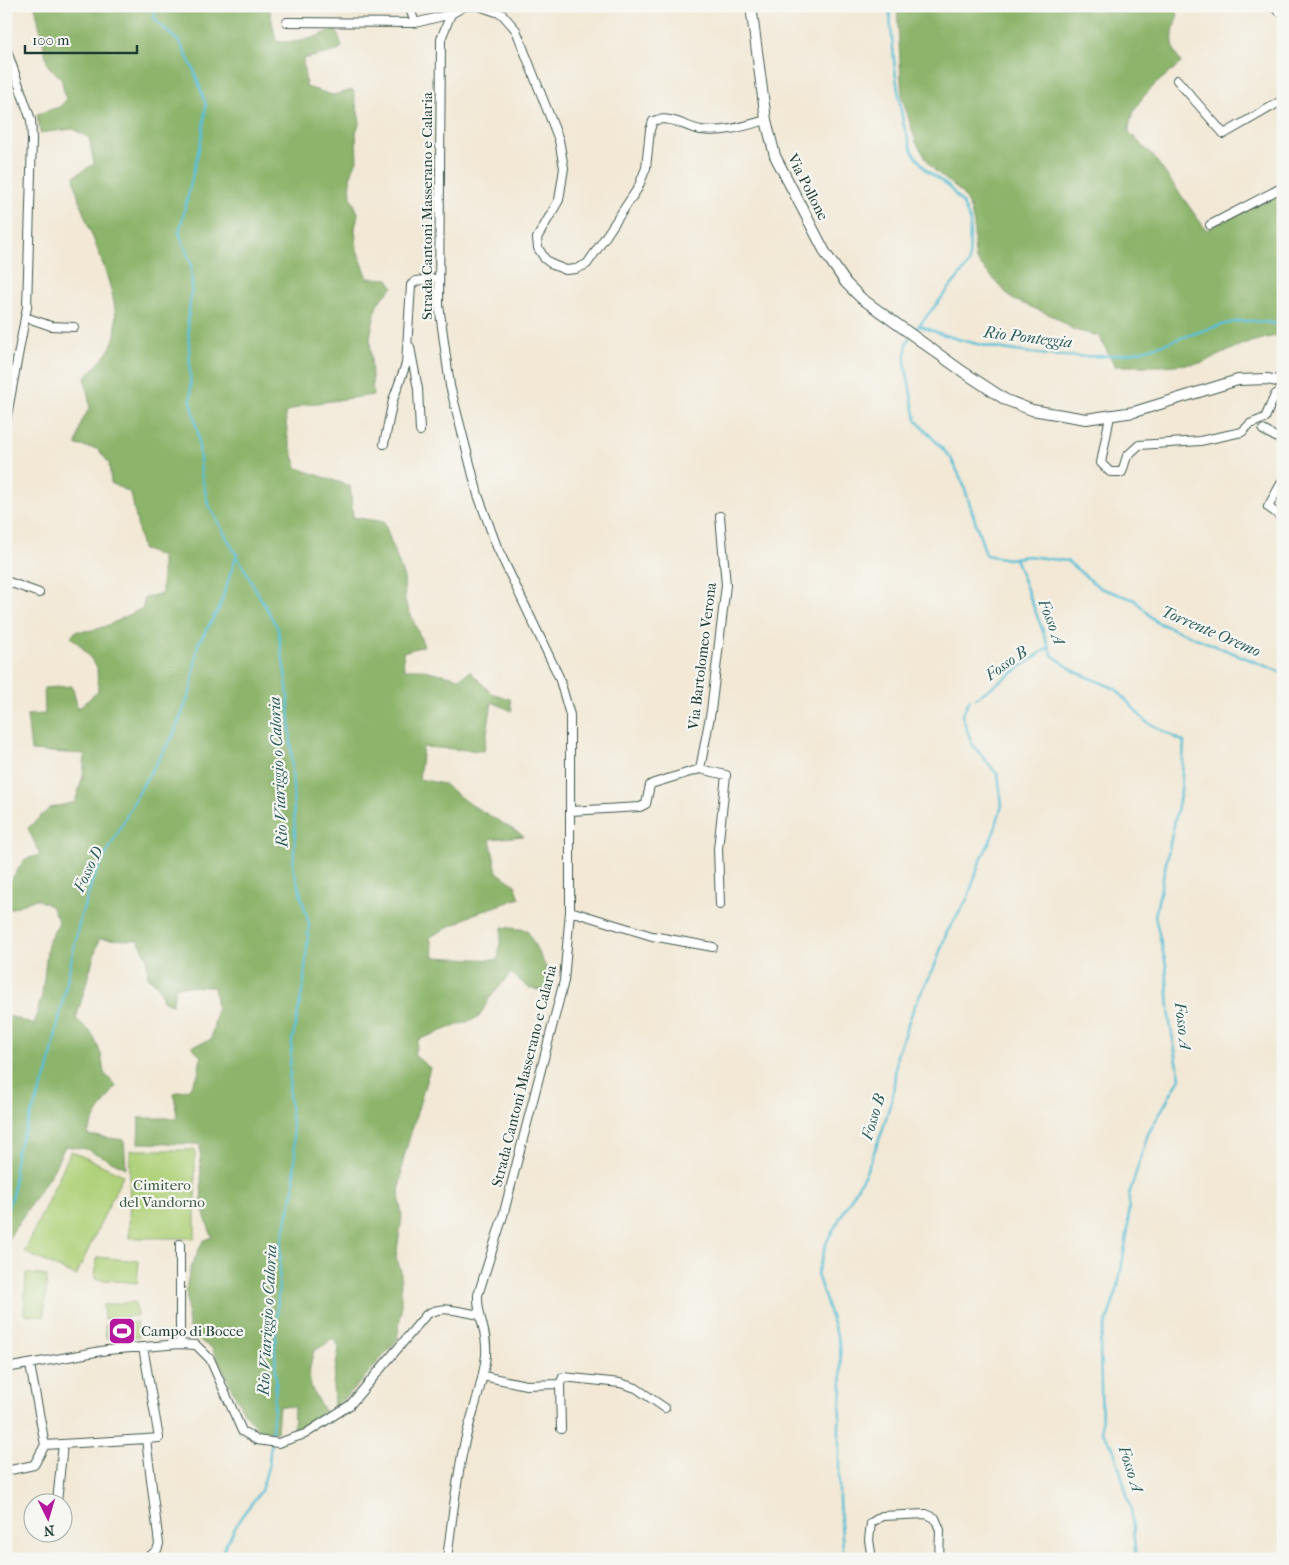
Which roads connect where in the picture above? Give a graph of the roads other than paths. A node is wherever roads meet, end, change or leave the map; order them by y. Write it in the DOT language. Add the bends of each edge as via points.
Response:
graph roads {
  1 [pos="409,6"];
  2 [pos="475,6"];
  3 [pos="479,6"];
  4 [pos="751,6"];
  5 [pos="1272,6"];
  6 [pos="451,14"];
  7 [pos="1283,14"];
  8 [pos="287,22"];
  9 [pos="415,23"];
  10 [pos="6,48"];
  11 [pos="1177,80"];
  12 [pos="1283,100"];
  13 [pos="766,120"];
  14 [pos="1283,187"];
  15 [pos="1210,225"];
  16 [pos="438,278"];
  17 [pos="25,317"];
  18 [pos="74,327"];
  19 [pos="409,345"];
  20 [pos="10,376"];
  21 [pos="1283,382"];
  22 [pos="1283,389"];
  23 [pos="1110,416"];
  24 [pos="6,421"];
  25 [pos="1263,430"];
  26 [pos="420,431"];
  27 [pos="1283,441"];
  28 [pos="384,444"];
  29 [pos="1283,480"];
  30 [pos="720,516"];
  31 [pos="1283,518"];
  32 [pos="6,581"];
  33 [pos="39,593"];
  34 [pos="700,770"];
  35 [pos="570,811"];
  36 [pos="720,905"];
  37 [pos="570,911"];
  38 [pos="713,947"];
  39 [pos="180,1244"];
  40 [pos="480,1315"];
  41 [pos="180,1344"];
  42 [pos="143,1347"];
  43 [pos="30,1365"];
  44 [pos="6,1368"];
  45 [pos="483,1376"];
  46 [pos="560,1384"];
  47 [pos="665,1408"];
  48 [pos="561,1429"];
  49 [pos="146,1438"];
  50 [pos="63,1444"];
  51 [pos="45,1445"];
  52 [pos="6,1471"];
  53 [pos="58,1492"];
  54 [pos="146,1559"];
  55 [pos="447,1559"];
  56 [pos="872,1559"];
  57 [pos="939,1559"];
  1 -- 9 [label="street"];
  2 -- 6 [label="street" via="465,6"];
  3 -- 13 [label="street" via="502,14 516,30 559,140 564,168 559,200 537,238 538,248 553,265 566,270 587,264 638,188 646,168 653,121 669,119 700,130 719,130"];
  4 -- 13 [label="street, Via Pollone"];
  5 -- 7 [label="street"];
  6 -- 9 [label="street"];
  6 -- 16 [label="street, Strada Cantoni Masserano e Calaria" via="441,39"];
  8 -- 9 [label="street"];
  10 -- 17 [label="street" via="31,120"];
  11 -- 12 [label="street" via="1224,134"];
  13 -- 23 [label="street, Via Pollone" via="782,173 836,269 861,298 1006,400 1059,416"];
  14 -- 15 [label="street"];
  16 -- 19 [label="street" via="416,281 411,285"];
  16 -- 35 [label="street, Strada Cantoni Masserano e Calaria" via="441,331 450,386 478,494 497,547 559,677 570,716"];
  17 -- 18 [label="street" via="51,326"];
  17 -- 20 [label="street"];
  19 -- 26 [label="street" via="418,389"];
  19 -- 28 [label="street"];
  20 -- 24 [label="street"];
  21 -- 23 [label="street, Via Pollone" via="1238,380 1134,412"];
  22 -- 23 [label="street" via="1275,395 1265,418 1250,424 1242,432 1200,441 1139,445 1127,456 1122,472 1110,472 1101,463"];
  25 -- 27 [label="street"];
  29 -- 31 [label="street" via="1268,507"];
  30 -- 34 [label="street, Via Bartolomeo Verona" via="726,585 711,711"];
  32 -- 33 [label="street"];
  34 -- 35 [label="street" via="650,785 646,804 640,807"];
  34 -- 36 [label="street" via="726,775 718,849"];
  35 -- 37 [label="street, Strada Cantoni Masserano e Calaria"];
  37 -- 38 [label="street" via="652,936"];
  37 -- 40 [label="street, Strada Cantoni Masserano e Calaria" via="564,981 503,1216 478,1295"];
  39 -- 41 [label="street"];
  40 -- 41 [label="street" via="435,1309 426,1315 350,1405 305,1434 278,1443 264,1442 242,1431 210,1359 196,1345"];
  40 -- 45 [label="street, Strada Cantoni Masserano e Calaria" via="486,1333"];
  41 -- 42 [label="street"];
  42 -- 43 [label="street" via="107,1350"];
  42 -- 49 [label="street" via="159,1438"];
  43 -- 44 [label="street"];
  43 -- 51 [label="street"];
  45 -- 46 [label="street" via="526,1386"];
  45 -- 55 [label="street, Strada Cantoni Masserano e Calaria" via="470,1418 457,1482"];
  46 -- 47 [label="street" via="563,1377 620,1383 636,1388"];
  46 -- 48 [label="street"];
  49 -- 50 [label="street"];
  49 -- 54 [label="street" via="159,1544"];
  50 -- 51 [label="street"];
  50 -- 53 [label="street"];
  51 -- 52 [label="street" via="34,1465"];
  56 -- 57 [label="street" via="871,1523 882,1516 926,1514 935,1518 940,1530"];
}
